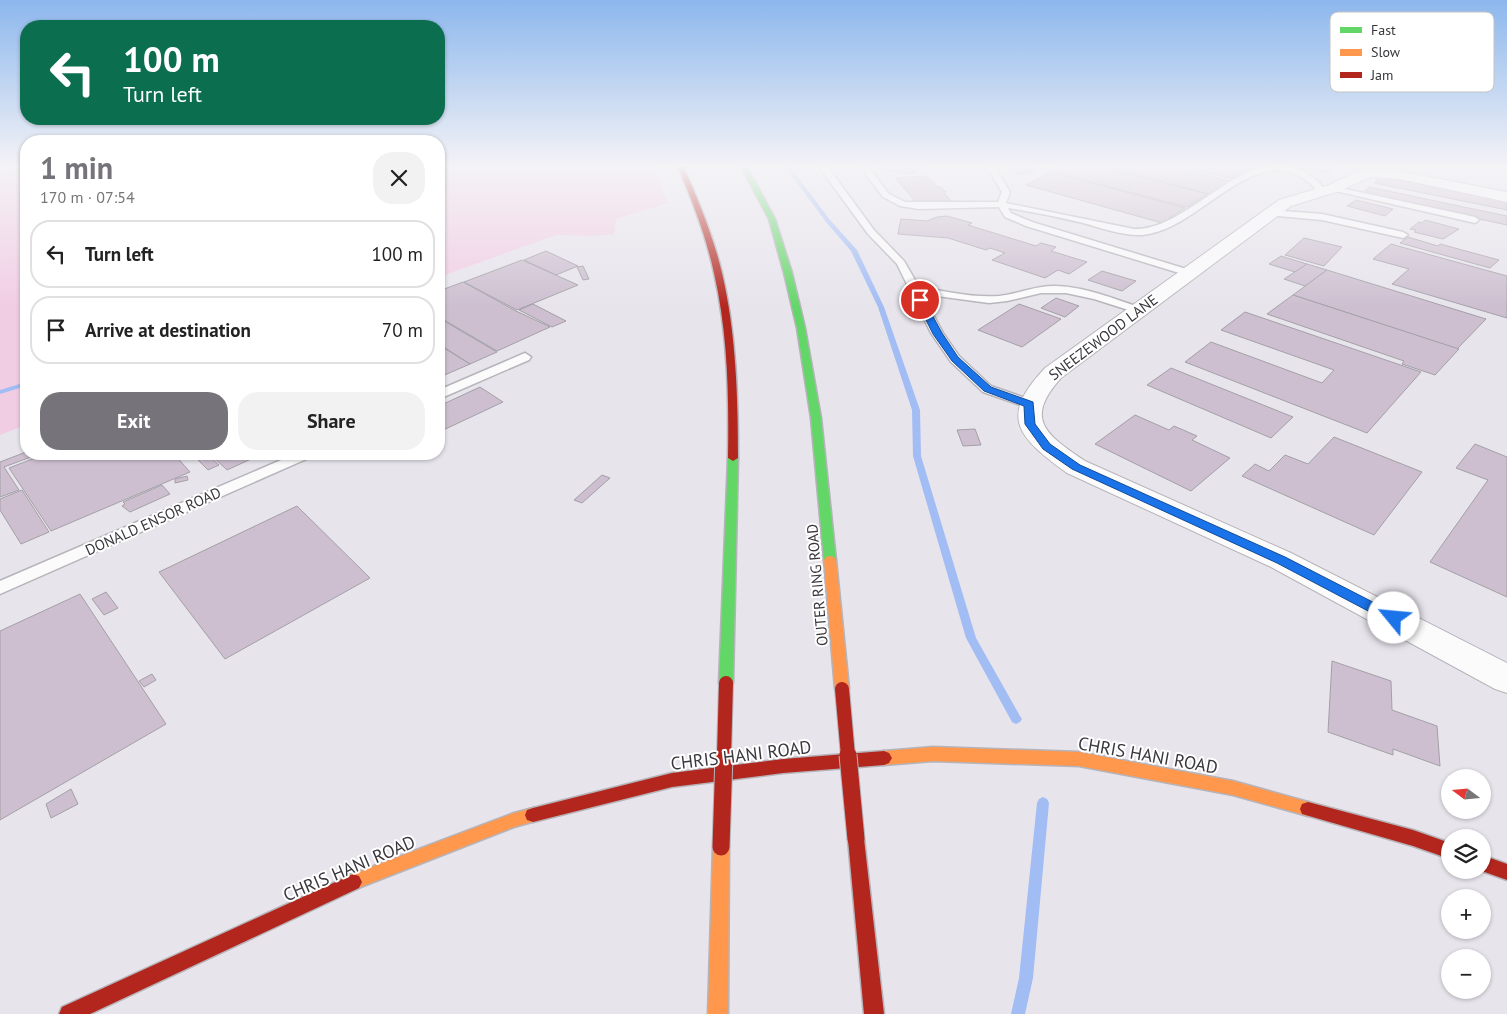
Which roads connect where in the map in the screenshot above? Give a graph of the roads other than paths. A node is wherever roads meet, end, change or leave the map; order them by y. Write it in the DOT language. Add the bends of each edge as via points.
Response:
graph roads {
  1 [pos="700,212"];
  2 [pos="768,212"];
  3 [pos="857,212"];
  4 [pos="1007,212"];
  5 [pos="1047,212"];
  6 [pos="1190,212"];
  7 [pos="1437,212"];
  8 [pos="1270,214"];
  9 [pos="1475,220"];
  10 [pos="1403,235"];
  11 [pos="1189,273"];
  12 [pos="915,290"];
  13 [pos="1138,310"];
  14 [pos="525,358"];
  15 [pos="445,392"];
  16 [pos="1029,404"];
  17 [pos="292,460"];
  18 [pos="0,588"];
  19 [pos="1507,679"];
  20 [pos="1441,848"];
  21 [pos="1491,866"];
  22 [pos="1507,872"];
  23 [pos="68,1014"];
  24 [pos="718,1014"];
  25 [pos="874,1014"];
  1 -- 24 [label="main road, bridge" via="719,270 733,400"];
  2 -- 25 [label="main road, OUTER RING ROAD, bridge" via="788,273 816,418"];
  3 -- 12 [label="lane" via="901,263"];
  4 -- 11 [label="lane" via="1029,224"];
  5 -- 6 [label="lane" via="1125,230 1150,232"];
  7 -- 9 [label="lane"];
  8 -- 10 [label="lane" via="1322,217"];
  8 -- 11 [label="street, SNEEZEWOOD LANE"];
  11 -- 13 [label="street, SNEEZEWOOD LANE"];
  12 -- 13 [label="lane" via="1001,299 1056,289 1084,293"];
  12 -- 16 [label="lane" via="937,334 955,359 987,389"];
  13 -- 16 [label="street, SNEEZEWOOD LANE" via="1053,373 1039,386"];
  14 -- 15 [label="lane"];
  16 -- 19 [label="street" via="1030,424 1046,446 1076,467 1281,560"];
  17 -- 18 [label="lane, DONALD ENSOR ROAD"];
  20 -- 23 [label="main road, CHRIS HANI ROAD" via="1233,788 1079,759 933,754 783,766 672,780 514,820 352,882"];
  21 -- 22 [label="main road"];
}
